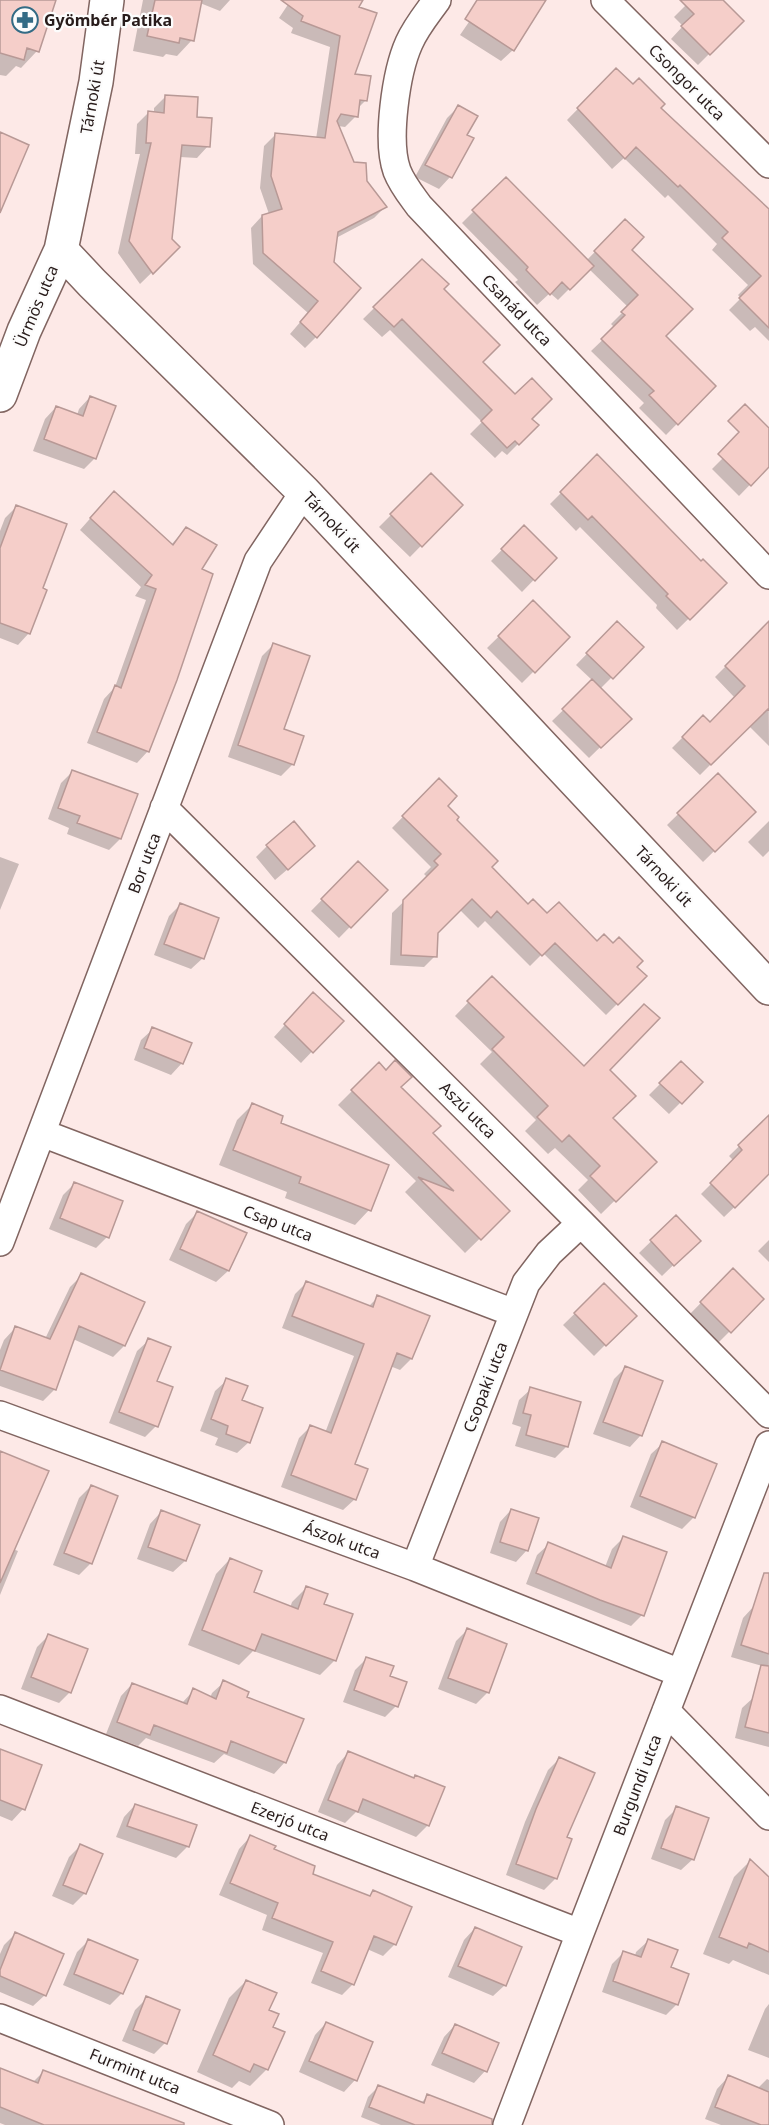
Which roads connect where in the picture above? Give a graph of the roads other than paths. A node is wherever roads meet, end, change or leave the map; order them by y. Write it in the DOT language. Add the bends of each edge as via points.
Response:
graph roads {
  1 [pos="107,0"];
  2 [pos="437,0"];
  3 [pos="605,0"];
  4 [pos="769,164"];
  5 [pos="61,250"];
  6 [pos="0,395"];
  7 [pos="304,492"];
  8 [pos="769,575"];
  9 [pos="164,808"];
  10 [pos="769,988"];
  11 [pos="42,1133"];
  12 [pos="581,1223"];
  13 [pos="0,1242"];
  14 [pos="514,1312"];
  15 [pos="769,1414"];
  16 [pos="0,1415"];
  17 [pos="769,1445"];
  18 [pos="415,1567"];
  19 [pos="680,1673"];
  20 [pos="0,1709"];
  21 [pos="666,1711"];
  22 [pos="769,1816"];
  23 [pos="580,1933"];
  24 [pos="0,2018"];
  25 [pos="270,2125"];
  26 [pos="507,2125"];
  1 -- 5 [label="street, Tárnoki út" via="96,82"];
  2 -- 8 [label="street, Csanád utca" via="410,40 400,67 393,152 396,170 405,186 419,206"];
  3 -- 4 [label="street, Csongor utca"];
  5 -- 6 [label="street, Ürmös utca"];
  5 -- 7 [label="street, Tárnoki út"];
  7 -- 9 [label="street, Bor utca" via="258,561"];
  7 -- 10 [label="street, Tárnoki út"];
  9 -- 11 [label="street, Bor utca"];
  9 -- 12 [label="street, Aszú utca"];
  11 -- 13 [label="street, Bor utca"];
  11 -- 14 [label="street, Csap utca"];
  12 -- 14 [label="street, Csopaki utca" via="549,1252 526,1283"];
  12 -- 15 [label="street, Aszú utca"];
  14 -- 18 [label="street, Csopaki utca"];
  16 -- 18 [label="street, Ászok utca"];
  17 -- 19 [label="street, Burgundi utca"];
  18 -- 19 [label="street, Ászok utca"];
  19 -- 21 [label="street, Burgundi utca"];
  20 -- 23 [label="street, Ezerjó utca"];
  21 -- 22 [label="street"];
  21 -- 23 [label="street, Burgundi utca"];
  23 -- 26 [label="street, Burgundi utca"];
  24 -- 25 [label="street, Furmint utca"];
}
